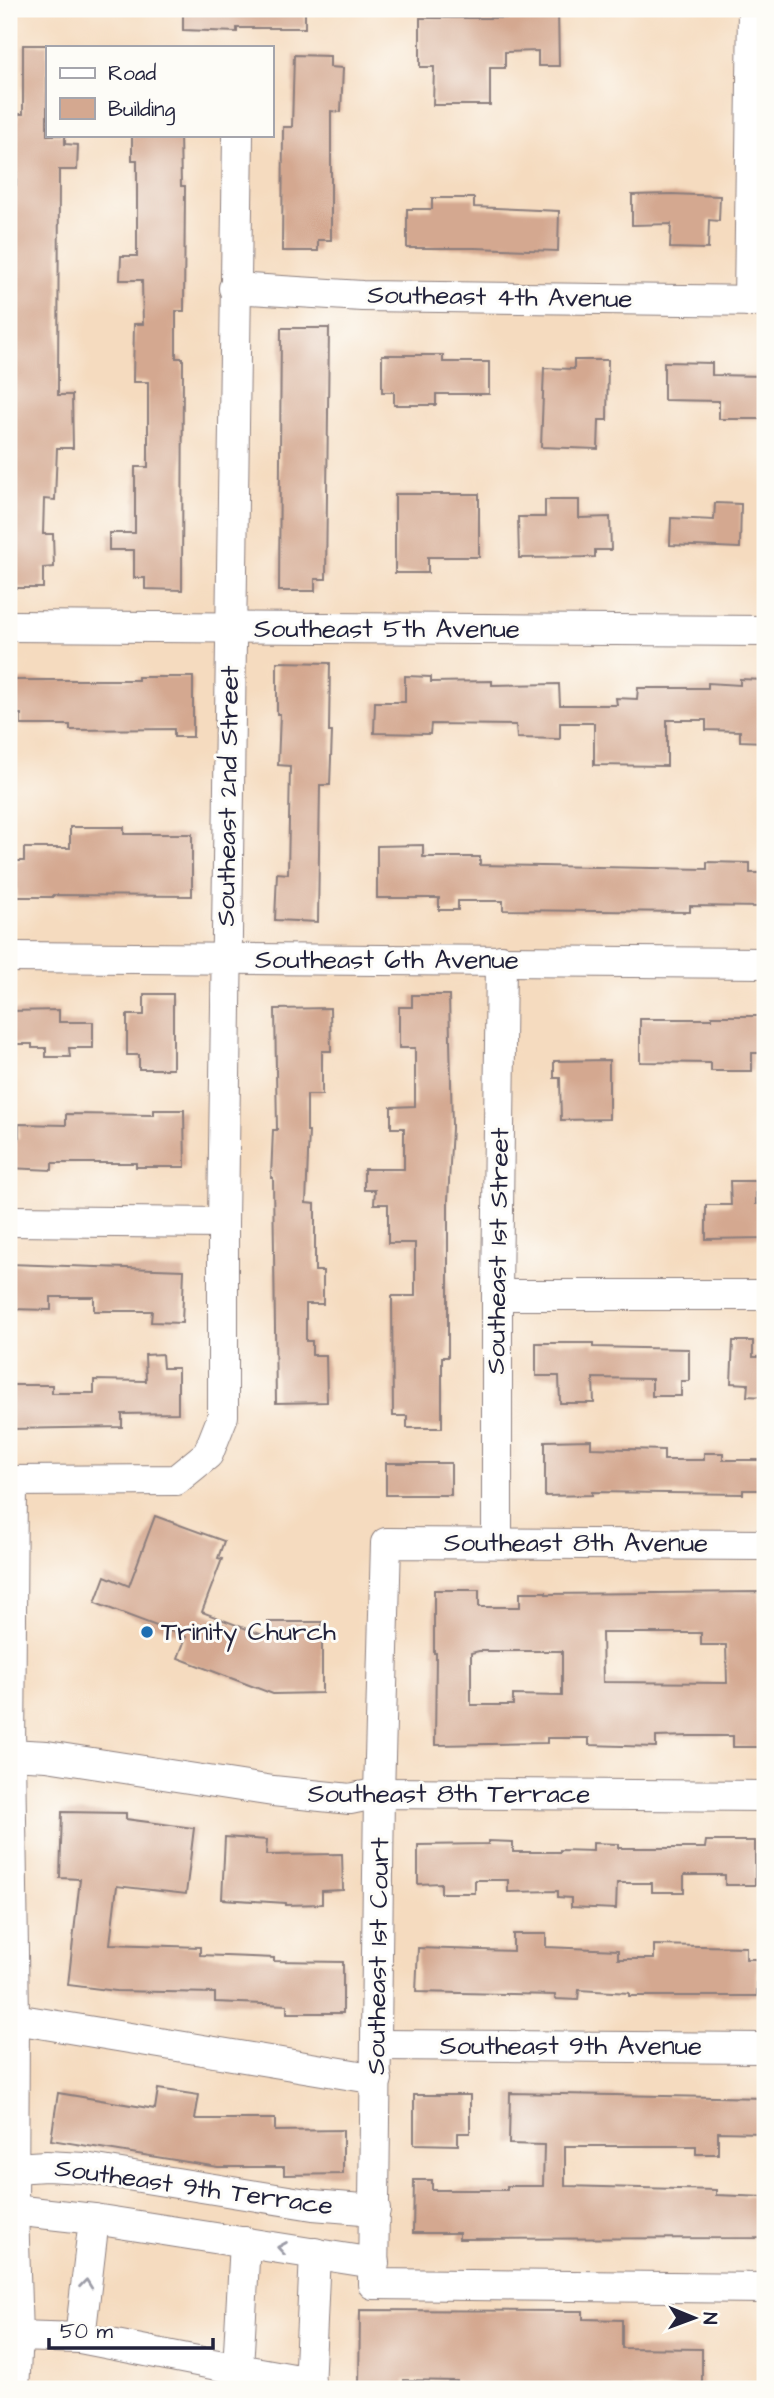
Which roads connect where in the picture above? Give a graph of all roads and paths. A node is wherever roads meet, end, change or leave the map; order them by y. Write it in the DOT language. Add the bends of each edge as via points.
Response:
graph roads {
  1 [pos="753,9"];
  2 [pos="238,136"];
  3 [pos="234,288"];
  4 [pos="757,301"];
  5 [pos="9,626"];
  6 [pos="230,628"];
  7 [pos="765,631"];
  8 [pos="9,957"];
  9 [pos="226,960"];
  10 [pos="501,960"];
  11 [pos="765,963"];
  12 [pos="9,1221"];
  13 [pos="223,1223"];
  14 [pos="497,1295"];
  15 [pos="765,1295"];
  16 [pos="10,1481"];
  17 [pos="497,1542"];
  18 [pos="386,1543"];
  19 [pos="765,1545"];
  20 [pos="9,1754"];
  21 [pos="379,1793"];
  22 [pos="765,1796"];
  23 [pos="11,2018"];
  24 [pos="377,2045"];
  25 [pos="765,2048"];
  26 [pos="377,2080"];
  27 [pos="12,2160"];
  28 [pos="13,2210"];
  29 [pos="375,2210"];
  30 [pos="94,2219"];
  31 [pos="245,2242"];
  32 [pos="315,2253"];
  33 [pos="12,2271"];
  34 [pos="374,2273"];
  35 [pos="765,2288"];
  36 [pos="17,2336"];
  37 [pos="80,2338"];
  38 [pos="238,2369"];
  39 [pos="310,2385"];
  40 [pos="14,2389"];
  1 -- 4 [label="street"];
  2 -- 3 [label="street, Southeast 2nd Street"];
  3 -- 4 [label="street, Southeast 4th Avenue" via="362,296"];
  3 -- 6 [label="street, Southeast 2nd Street"];
  5 -- 6 [label="street, Southeast 5th Avenue"];
  6 -- 7 [label="street, Southeast 5th Avenue"];
  6 -- 9 [label="street, Southeast 2nd Street"];
  8 -- 9 [label="street, Southeast 6th Avenue"];
  9 -- 10 [label="street, Southeast 6th Avenue"];
  9 -- 13 [label="street, Southeast 2nd Street"];
  10 -- 11 [label="street, Southeast 6th Avenue"];
  10 -- 14 [label="street, Southeast 1st Street"];
  12 -- 13 [label="street"];
  13 -- 16 [label="street, Southeast 2nd Street" via="223,1416 208,1454 176,1480"];
  14 -- 15 [label="street"];
  14 -- 17 [label="street, Southeast 1st Street"];
  16 -- 20 [label="street"];
  17 -- 18 [label="street, Southeast 8th Avenue"];
  17 -- 19 [label="street, Southeast 8th Avenue"];
  18 -- 21 [label="street, Southeast 1st Court"];
  20 -- 21 [label="street, Southeast 8th Terrace" via="285,1793 350,1799"];
  20 -- 23 [label="street"];
  21 -- 22 [label="street, Southeast 8th Terrace"];
  21 -- 24 [label="street, Southeast 1st Court"];
  23 -- 26 [label="street"];
  23 -- 27 [label="street"];
  24 -- 25 [label="street, Southeast 9th Avenue"];
  24 -- 26 [label="street, Southeast 1st Court"];
  26 -- 29 [label="street, Southeast 1st Court"];
  27 -- 28 [label="street"];
  27 -- 29 [label="street, Southeast 9th Terrace" via="313,2205"];
  28 -- 30 [label="street"];
  28 -- 33 [label="street"];
  29 -- 34 [label="street, Southeast 1st Court"];
  30 -- 31 [label="street"];
  37 -- 30 [label="street, one-way"];
  32 -- 31 [label="street, one-way"];
  31 -- 38 [label="street"];
  32 -- 34 [label="street"];
  32 -- 39 [label="street"];
  33 -- 36 [label="street"];
  34 -- 35 [label="street"];
  36 -- 37 [label="street"];
  36 -- 40 [label="street"];
  37 -- 38 [label="street"];
  38 -- 39 [label="street"];
}
